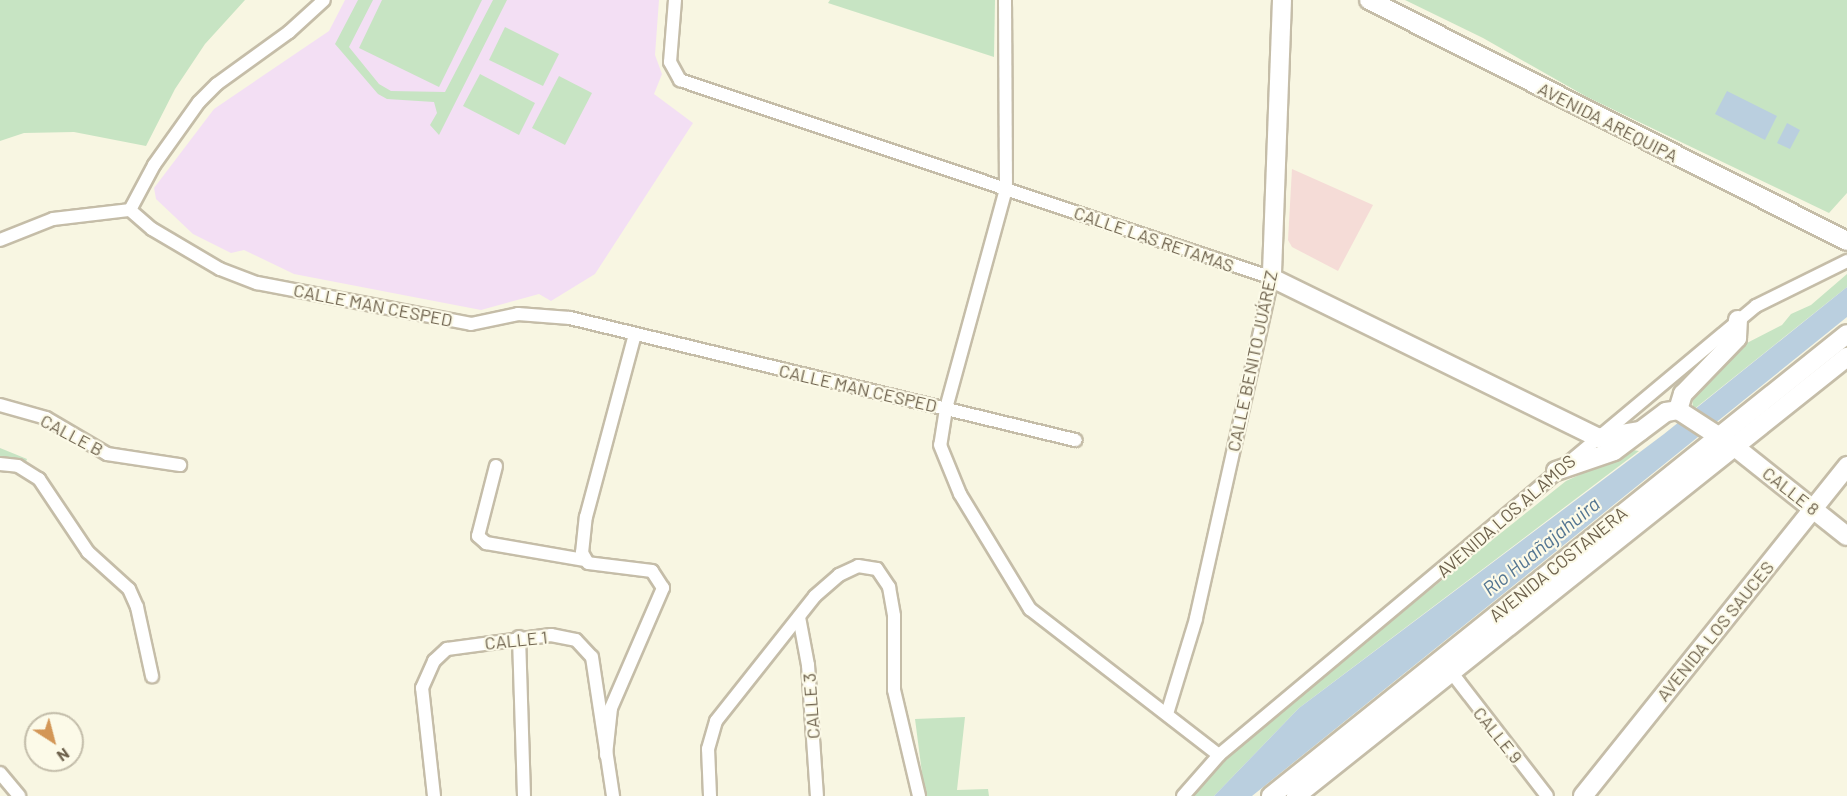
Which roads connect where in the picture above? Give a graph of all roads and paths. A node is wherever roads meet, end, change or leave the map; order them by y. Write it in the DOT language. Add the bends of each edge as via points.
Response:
graph roads {
  1 [pos="324,0"];
  2 [pos="675,0"];
  3 [pos="1005,0"];
  4 [pos="1282,0"];
  5 [pos="1369,0"];
  6 [pos="1006,189"];
  7 [pos="130,210"];
  8 [pos="0,240"];
  9 [pos="1847,241"];
  10 [pos="1847,261"];
  11 [pos="1272,278"];
  12 [pos="1738,320"];
  13 [pos="634,334"];
  14 [pos="1847,334"];
  15 [pos="1847,357"];
  16 [pos="0,405"];
  17 [pos="946,409"];
  18 [pos="1681,414"];
  19 [pos="1640,431"];
  20 [pos="1711,434"];
  21 [pos="1598,438"];
  22 [pos="1075,440"];
  23 [pos="1735,447"];
  24 [pos="0,464"];
  25 [pos="180,465"];
  26 [pos="496,466"];
  27 [pos="1847,466"];
  28 [pos="1556,471"];
  29 [pos="1813,508"];
  30 [pos="1847,536"];
  31 [pos="584,560"];
  32 [pos="799,617"];
  33 [pos="519,637"];
  34 [pos="1452,673"];
  35 [pos="152,676"];
  36 [pos="1167,714"];
  37 [pos="606,755"];
  38 [pos="1219,755"];
  39 [pos="0,773"];
  40 [pos="18,796"];
  41 [pos="434,796"];
  42 [pos="524,796"];
  43 [pos="613,796"];
  44 [pos="710,796"];
  45 [pos="817,796"];
  46 [pos="919,796"];
  47 [pos="1183,796"];
  48 [pos="1271,796"];
  49 [pos="1296,796"];
  50 [pos="1547,796"];
  51 [pos="1583,796"];
  1 -- 7 [label="street" via="199,102 154,165"];
  2 -- 6 [label="street, CALLE LAS RETAMAS" via="670,62 680,80"];
  3 -- 6 [label="street"];
  4 -- 11 [label="main road, CALLE BENITO JUÁREZ"];
  5 -- 9 [label="main road, AVENIDA AREQUIPA"];
  6 -- 11 [label="street, CALLE LAS RETAMAS"];
  6 -- 17 [label="street"];
  7 -- 8 [label="street" via="53,219"];
  7 -- 13 [label="street, CALLE MAN CESPED" via="152,229 220,269 257,283 471,324 518,314 570,318"];
  10 -- 12 [label="street, AVENIDA LOS ALAMOS" via="1780,292"];
  11 -- 21 [label="main road, CALLE LAS RETAMAS"];
  11 -- 36 [label="street, CALLE BENITO JUÁREZ" via="1196,619"];
  12 -- 18 [label="main road" via="1737,338 1683,394"];
  12 -- 21 [label="street, AVENIDA LOS ALAMOS"];
  13 -- 17 [label="street, CALLE MAN CESPED"];
  13 -- 31 [label="street" via="586,517"];
  14 -- 20 [label="main road, AVENIDA COSTANERA"];
  15 -- 23 [label="main road, AVENIDA COSTANERA"];
  16 -- 25 [label="street, CALLE B" via="46,418 106,454"];
  17 -- 22 [label="street"];
  17 -- 36 [label="street, CALLE MAN CESPED" via="940,445 960,494 1020,597 1044,621"];
  18 -- 19 [label="main road" via="1666,412"];
  18 -- 20 [label="main road, CALLE 8"];
  19 -- 21 [label="main road"];
  19 -- 28 [label="main road" via="1600,458"];
  20 -- 23 [label="main road, CALLE 8"];
  20 -- 48 [label="main road, AVENIDA COSTANERA"];
  21 -- 28 [label="street, AVENIDA LOS ALAMOS"];
  23 -- 29 [label="main road, CALLE 8"];
  23 -- 34 [label="main road, AVENIDA COSTANERA"];
  24 -- 35 [label="street" via="18,466 39,479 88,552 129,589 137,607"];
  26 -- 31 [label="street" via="478,536 486,543"];
  27 -- 29 [label="main road, AVENIDA LOS SAUCES"];
  28 -- 38 [label="street, AVENIDA LOS ALAMOS"];
  29 -- 30 [label="main road, CALLE 8"];
  29 -- 51 [label="main road, AVENIDA LOS SAUCES"];
  31 -- 37 [label="street" via="652,571 663,588 611,708"];
  32 -- 44 [label="street" via="714,727 708,749"];
  32 -- 45 [label="street, CALLE 3" via="808,665"];
  32 -- 46 [label="street" via="839,575 858,566 877,568 889,587 894,616 894,690"];
  33 -- 37 [label="street, CALLE 1" via="565,636 592,657"];
  33 -- 41 [label="street, CALLE 1" via="447,649 434,661 422,688"];
  33 -- 42 [label="street"];
  34 -- 49 [label="main road, AVENIDA COSTANERA"];
  34 -- 50 [label="street, CALLE 9"];
  36 -- 38 [label="street, CALLE MAN CESPED"];
  37 -- 43 [label="street, CALLE 1"];
  38 -- 47 [label="street, AVENIDA LOS ALAMOS"];
  39 -- 40 [label="street"];
}
